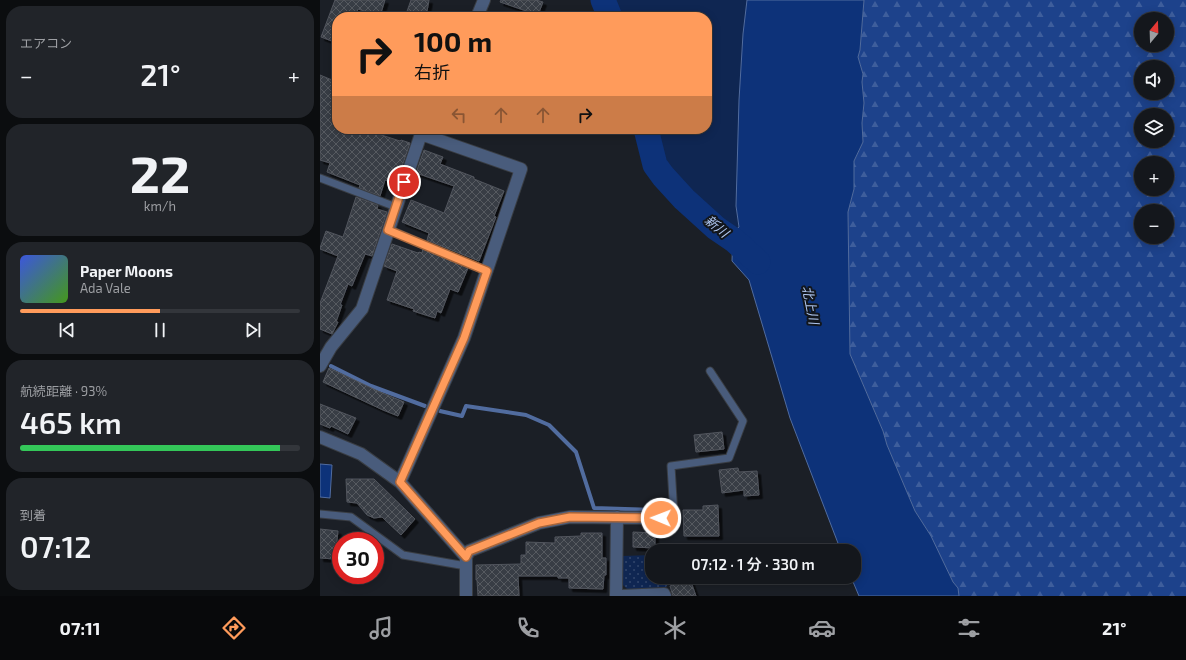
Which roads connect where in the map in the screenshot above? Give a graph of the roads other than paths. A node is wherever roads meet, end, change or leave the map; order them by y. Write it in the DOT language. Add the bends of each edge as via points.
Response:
graph roads {
  1 [pos="484,0"];
  2 [pos="479,12"];
  3 [pos="420,134"];
  4 [pos="429,134"];
  5 [pos="320,178"];
  6 [pos="396,207"];
  7 [pos="388,230"];
  8 [pos="487,271"];
  9 [pos="320,366"];
  10 [pos="710,371"];
  11 [pos="320,437"];
  12 [pos="400,482"];
  13 [pos="320,514"];
  14 [pos="674,516"];
  15 [pos="617,517"];
  16 [pos="661,518"];
  17 [pos="466,562"];
  18 [pos="466,596"];
  19 [pos="616,596"];
  20 [pos="621,596"];
  21 [pos="665,596"];
  1 -- 2 [label="street"];
  3 -- 6 [label="street"];
  4 -- 8 [label="street" via="521,169"];
  5 -- 6 [label="lane"];
  6 -- 7 [label="street"];
  7 -- 8 [label="lane"];
  7 -- 9 [label="street" via="362,309"];
  8 -- 12 [label="street" via="464,338"];
  10 -- 14 [label="lane" via="743,422 729,458 671,466"];
  11 -- 12 [label="street" via="361,454"];
  12 -- 17 [label="street"];
  13 -- 17 [label="lane" via="351,517 403,555"];
  15 -- 16 [label="street"];
  15 -- 17 [label="street" via="570,517 539,523 469,551"];
  15 -- 19 [label="street"];
  17 -- 18 [label="street"];
  20 -- 21 [label="street"];
}
